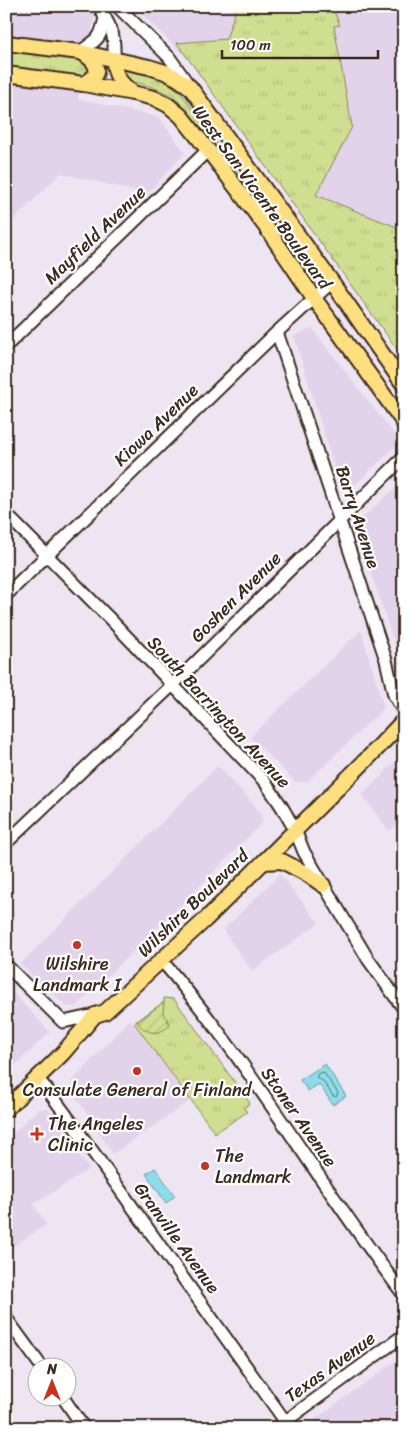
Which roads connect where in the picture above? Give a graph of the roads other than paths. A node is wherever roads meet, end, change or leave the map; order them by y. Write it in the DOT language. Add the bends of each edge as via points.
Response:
graph roads {
  1 [pos="99,6"];
  2 [pos="117,6"];
  3 [pos="105,18"];
  4 [pos="6,43"];
  5 [pos="80,52"];
  6 [pos="114,59"];
  7 [pos="6,74"];
  8 [pos="84,84"];
  9 [pos="190,88"];
  10 [pos="133,93"];
  11 [pos="208,150"];
  12 [pos="332,282"];
  13 [pos="314,298"];
  14 [pos="278,332"];
  15 [pos="6,346"];
  16 [pos="404,386"];
  17 [pos="404,423"];
  18 [pos="404,458"];
  19 [pos="6,514"];
  20 [pos="340,520"];
  21 [pos="47,556"];
  22 [pos="6,595"];
  23 [pos="171,685"];
  24 [pos="404,712"];
  25 [pos="404,720"];
  26 [pos="295,830"];
  27 [pos="6,843"];
  28 [pos="264,862"];
  29 [pos="323,885"];
  30 [pos="162,961"];
  31 [pos="6,965"];
  32 [pos="404,1009"];
  33 [pos="95,1015"];
  34 [pos="37,1078"];
  35 [pos="6,1109"];
  36 [pos="404,1295"];
  37 [pos="6,1318"];
  38 [pos="404,1335"];
  39 [pos="34,1356"];
  40 [pos="69,1406"];
  41 [pos="281,1424"];
  42 [pos="84,1428"];
  1 -- 3 [label="street"];
  2 -- 9 [label="street" via="169,57"];
  3 -- 5 [label="street" via="97,40"];
  3 -- 6 [label="street" via="112,28"];
  4 -- 5 [label="main road, West San Vicente Boulevard"];
  5 -- 6 [label="main road, West San Vicente Boulevard"];
  5 -- 8 [label="main road" via="95,62 96,67 92,80"];
  6 -- 9 [label="main road, West San Vicente Boulevard" via="165,72"];
  6 -- 10 [label="main road" via="117,77"];
  7 -- 8 [label="main road, West San Vicente Boulevard"];
  8 -- 10 [label="main road, West San Vicente Boulevard"];
  9 -- 12 [label="main road, West San Vicente Boulevard"];
  10 -- 11 [label="main road, West San Vicente Boulevard" via="168,105"];
  11 -- 13 [label="main road, West San Vicente Boulevard"];
  11 -- 15 [label="street, Mayfield Avenue"];
  12 -- 13 [label="street, Kiowa Avenue"];
  12 -- 16 [label="main road, West San Vicente Boulevard"];
  13 -- 14 [label="street, Kiowa Avenue"];
  13 -- 17 [label="main road, West San Vicente Boulevard"];
  14 -- 20 [label="street, Barry Avenue"];
  14 -- 21 [label="street, Kiowa Avenue"];
  18 -- 20 [label="street, Goshen Avenue"];
  19 -- 21 [label="street, South Barrington Avenue"];
  20 -- 23 [label="street, Goshen Avenue"];
  20 -- 24 [label="street, Barry Avenue" via="386,660 394,695"];
  21 -- 22 [label="street, Kiowa Avenue"];
  21 -- 23 [label="street, South Barrington Avenue"];
  23 -- 26 [label="street, South Barrington Avenue" via="265,782"];
  23 -- 27 [label="street, Goshen Avenue"];
  25 -- 26 [label="main road, Wilshire Boulevard"];
  26 -- 28 [label="main road, Wilshire Boulevard"];
  26 -- 29 [label="street, South Barrington Avenue"];
  28 -- 29 [label="main road" via="282,862"];
  28 -- 30 [label="main road, Wilshire Boulevard"];
  29 -- 32 [label="street, South Barrington Avenue" via="368,959"];
  30 -- 33 [label="main road, Wilshire Boulevard" via="106,1012"];
  30 -- 36 [label="street, Stoner Avenue" via="209,1018 371,1253"];
  31 -- 33 [label="street" via="63,1022"];
  33 -- 34 [label="main road, Wilshire Boulevard" via="64,1053"];
  34 -- 35 [label="main road, Wilshire Boulevard"];
  34 -- 41 [label="street, Granville Avenue" via="238,1352"];
  37 -- 39 [label="street"];
  38 -- 41 [label="street, Texas Avenue"];
  40 -- 42 [label="street"];
}
